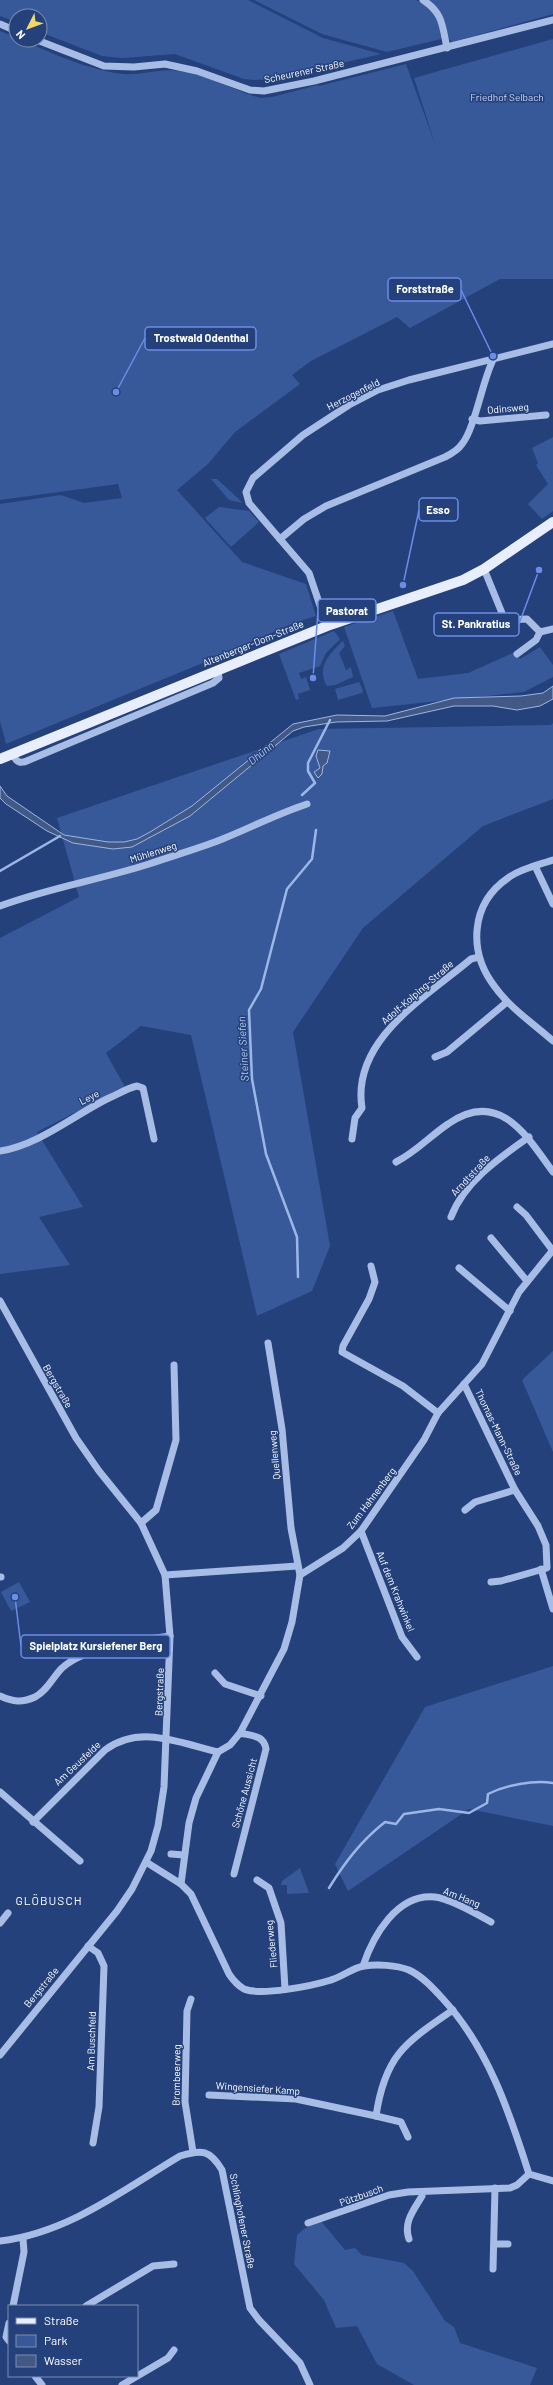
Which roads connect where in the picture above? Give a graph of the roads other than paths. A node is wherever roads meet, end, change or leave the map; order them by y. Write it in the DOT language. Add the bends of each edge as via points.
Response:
graph roads {
  1 [pos="423,0"];
  2 [pos="553,20"];
  3 [pos="48,44"];
  4 [pos="447,48"];
  5 [pos="553,344"];
  6 [pos="493,360"];
  7 [pos="546,415"];
  8 [pos="472,419"];
  9 [pos="553,522"];
  10 [pos="280,539"];
  11 [pos="484,569"];
  12 [pos="327,626"];
  13 [pos="553,629"];
  14 [pos="540,632"];
  15 [pos="518,654"];
  16 [pos="0,759"];
  17 [pos="307,804"];
  18 [pos="553,860"];
  19 [pos="535,866"];
  20 [pos="553,904"];
  21 [pos="0,906"];
  22 [pos="479,957"];
  23 [pos="508,1002"];
  24 [pos="553,1040"];
  25 [pos="435,1057"];
  26 [pos="529,1137"];
  27 [pos="154,1139"];
  28 [pos="352,1139"];
  29 [pos="0,1151"];
  30 [pos="396,1162"];
  31 [pos="553,1172"];
  32 [pos="517,1207"];
  33 [pos="451,1217"];
  34 [pos="491,1238"];
  35 [pos="553,1250"];
  36 [pos="371,1266"];
  37 [pos="459,1268"];
  38 [pos="527,1281"];
  39 [pos="0,1301"];
  40 [pos="510,1311"];
  41 [pos="268,1343"];
  42 [pos="174,1365"];
  43 [pos="464,1384"];
  44 [pos="438,1413"];
  45 [pos="515,1490"];
  46 [pos="465,1510"];
  47 [pos="141,1523"];
  48 [pos="361,1531"];
  49 [pos="297,1566"];
  50 [pos="542,1569"];
  51 [pos="165,1574"];
  52 [pos="300,1575"];
  53 [pos="491,1582"];
  54 [pos="553,1609"];
  55 [pos="170,1636"];
  56 [pos="417,1657"];
  57 [pos="215,1673"];
  58 [pos="0,1696"];
  59 [pos="261,1696"];
  60 [pos="240,1733"];
  61 [pos="167,1740"];
  62 [pos="218,1752"];
  63 [pos="0,1792"];
  64 [pos="33,1822"];
  65 [pos="171,1854"];
  66 [pos="184,1855"];
  67 [pos="80,1861"];
  68 [pos="146,1862"];
  69 [pos="234,1874"];
  70 [pos="257,1880"];
  71 [pos="181,1884"];
  72 [pos="8,1913"];
  73 [pos="491,1922"];
  74 [pos="0,1923"];
  75 [pos="88,1946"];
  76 [pos="363,1966"];
  77 [pos="285,1989"];
  78 [pos="191,1999"];
  79 [pos="453,2010"];
  80 [pos="3,2045"];
  81 [pos="0,2055"];
  82 [pos="209,2094"];
  83 [pos="376,2116"];
  84 [pos="408,2137"];
  85 [pos="94,2143"];
  86 [pos="193,2152"];
  87 [pos="529,2174"];
  88 [pos="553,2181"];
  89 [pos="495,2188"];
  90 [pos="422,2192"];
  91 [pos="308,2223"];
  92 [pos="23,2238"];
  93 [pos="409,2239"];
  94 [pos="0,2241"];
  95 [pos="495,2244"];
  96 [pos="508,2244"];
  97 [pos="174,2264"];
  98 [pos="493,2268"];
  99 [pos="12,2305"];
  100 [pos="88,2305"];
  101 [pos="8,2328"];
  102 [pos="8,2340"];
  103 [pos="174,2350"];
  104 [pos="138,2376"];
  105 [pos="136,2377"];
  106 [pos="122,2385"];
  107 [pos="310,2385"];
  1 -- 4 [label="street" via="435,8 440,18"];
  2 -- 4 [label="street, Scheurener Straße"];
  3 -- 4 [label="street, Scheurener Straße" via="104,66 134,68 165,64 196,71 250,90 264,91"];
  5 -- 6 [label="street, Herzogenfeld"];
  6 -- 8 [label="street" via="485,376"];
  6 -- 10 [label="street, Herzogenfeld" via="378,390 349,405 303,435 253,478 246,492 253,509"];
  7 -- 8 [label="street, Odinsweg" via="480,421"];
  8 -- 10 [label="street" via="466,438 452,454 320,509"];
  9 -- 11 [label="main road, Altenberger-Dom-Straße"];
  10 -- 12 [label="street, Herzogenfeld" via="309,573"];
  11 -- 12 [label="main road, Altenberger-Dom-Straße" via="446,586"];
  11 -- 14 [label="street" via="504,618 528,619"];
  12 -- 16 [label="main road, Altenberger-Dom-Straße"];
  13 -- 14 [label="street"];
  14 -- 15 [label="street" via="536,640"];
  17 -- 21 [label="street, Mühlenweg" via="220,840 149,864 92,881 32,894"];
  18 -- 19 [label="street"];
  19 -- 20 [label="street"];
  19 -- 22 [label="street" via="509,877 489,896 479,914 476,929"];
  22 -- 23 [label="street" via="485,974"];
  22 -- 28 [label="street, Adolf-Kolping-Straße" via="471,959 393,1024 382,1037 371,1054 363,1077 360,1096 362,1108 355,1118"];
  23 -- 24 [label="street"];
  23 -- 25 [label="street" via="448,1052"];
  26 -- 30 [label="street" via="518,1125 500,1115 470,1113 449,1123 411,1154"];
  26 -- 31 [label="street"];
  26 -- 33 [label="street, Arndtstraße" via="488,1168 456,1203"];
  27 -- 29 [label="street, Leye" via="143,1088 138,1086 88,1108 36,1139 10,1150"];
  32 -- 35 [label="street"];
  34 -- 38 [label="street"];
  35 -- 38 [label="street, Zum Hahnenberg"];
  36 -- 44 [label="street" via="375,1282 342,1352 403,1386"];
  37 -- 40 [label="street"];
  38 -- 40 [label="street, Zum Hahnenberg"];
  39 -- 47 [label="street, Bergstraße" via="76,1438"];
  40 -- 43 [label="street, Zum Hahnenberg" via="490,1352"];
  41 -- 49 [label="street, Quellenweg" via="282,1429"];
  42 -- 47 [label="street" via="176,1440 156,1510"];
  43 -- 44 [label="street, Zum Hahnenberg"];
  43 -- 45 [label="street, Thomas-Mann-Straße"];
  44 -- 48 [label="street, Zum Hahnenberg" via="424,1440"];
  45 -- 46 [label="street, Thomas-Mann-Straße" via="475,1502"];
  45 -- 50 [label="street, Thomas-Mann-Straße" via="538,1526 546,1545 547,1568"];
  47 -- 51 [label="street, Bergstraße"];
  48 -- 52 [label="street, Zum Hahnenberg" via="343,1548"];
  48 -- 56 [label="street, Auf dem Krahwinkel" via="402,1637"];
  49 -- 51 [label="street"];
  49 -- 52 [label="street, Quellenweg"];
  50 -- 53 [label="street"];
  50 -- 54 [label="street"];
  51 -- 55 [label="street, Bergstraße"];
  52 -- 59 [label="street" via="292,1622 284,1649"];
  55 -- 58 [label="street" via="128,1642 80,1658 62,1668 36,1696 21,1702"];
  55 -- 61 [label="street, Bergstraße"];
  57 -- 59 [label="street" via="226,1684"];
  59 -- 60 [label="street"];
  60 -- 62 [label="street" via="230,1745"];
  60 -- 69 [label="street, Schöne Aussicht" via="261,1738 266,1749"];
  61 -- 62 [label="street"];
  61 -- 64 [label="street, Am Geusfelde" via="148,1735 115,1742"];
  61 -- 68 [label="street, Bergstraße" via="158,1826"];
  62 -- 66 [label="street" via="196,1798"];
  63 -- 64 [label="street"];
  64 -- 67 [label="street"];
  65 -- 66 [label="street"];
  66 -- 71 [label="street"];
  68 -- 71 [label="street"];
  68 -- 75 [label="street, Bergstraße" via="117,1911"];
  70 -- 77 [label="street, Fliederweg" via="269,1888 281,1923"];
  71 -- 77 [label="street" via="199,1908 229,1974 237,1984 255,1991"];
  72 -- 74 [label="street"];
  73 -- 76 [label="street, Am Hang" via="436,1897 424,1897 396,1909 370,1946"];
  75 -- 80 [label="street, Bergstraße"];
  75 -- 85 [label="street, Am Buschfeld" via="98,1953 104,1966 99,2107"];
  76 -- 77 [label="street" via="332,1980 308,1987"];
  76 -- 79 [label="street" via="398,1967 409,1970 434,1989"];
  78 -- 86 [label="street, Brombeerweg" via="187,2011 185,2102"];
  79 -- 83 [label="street" via="413,2038 392,2061 384,2077"];
  79 -- 87 [label="street" via="474,2039 492,2073 512,2119"];
  80 -- 81 [label="street, Bergstraße"];
  82 -- 83 [label="street, Wingensiefer Kamp" via="296,2099"];
  83 -- 84 [label="street, Wingensiefer Kamp" via="401,2122"];
  86 -- 92 [label="street" via="180,2156 78,2218"];
  86 -- 107 [label="street, Schlinghofener Straße" via="204,2152 215,2158 222,2170 250,2308 300,2363"];
  87 -- 88 [label="street"];
  87 -- 89 [label="street, Pützbusch" via="513,2186"];
  89 -- 90 [label="street, Pützbusch"];
  89 -- 95 [label="street"];
  90 -- 91 [label="street, Pützbusch" via="389,2196"];
  90 -- 93 [label="street" via="407,2222"];
  92 -- 94 [label="street"];
  92 -- 99 [label="street" via="24,2252"];
  95 -- 96 [label="street"];
  95 -- 98 [label="street"];
  97 -- 100 [label="street" via="153,2266"];
  101 -- 102 [label="street"];
  103 -- 104 [label="street" via="168,2358"];
  105 -- 106 [label="street"];
}
